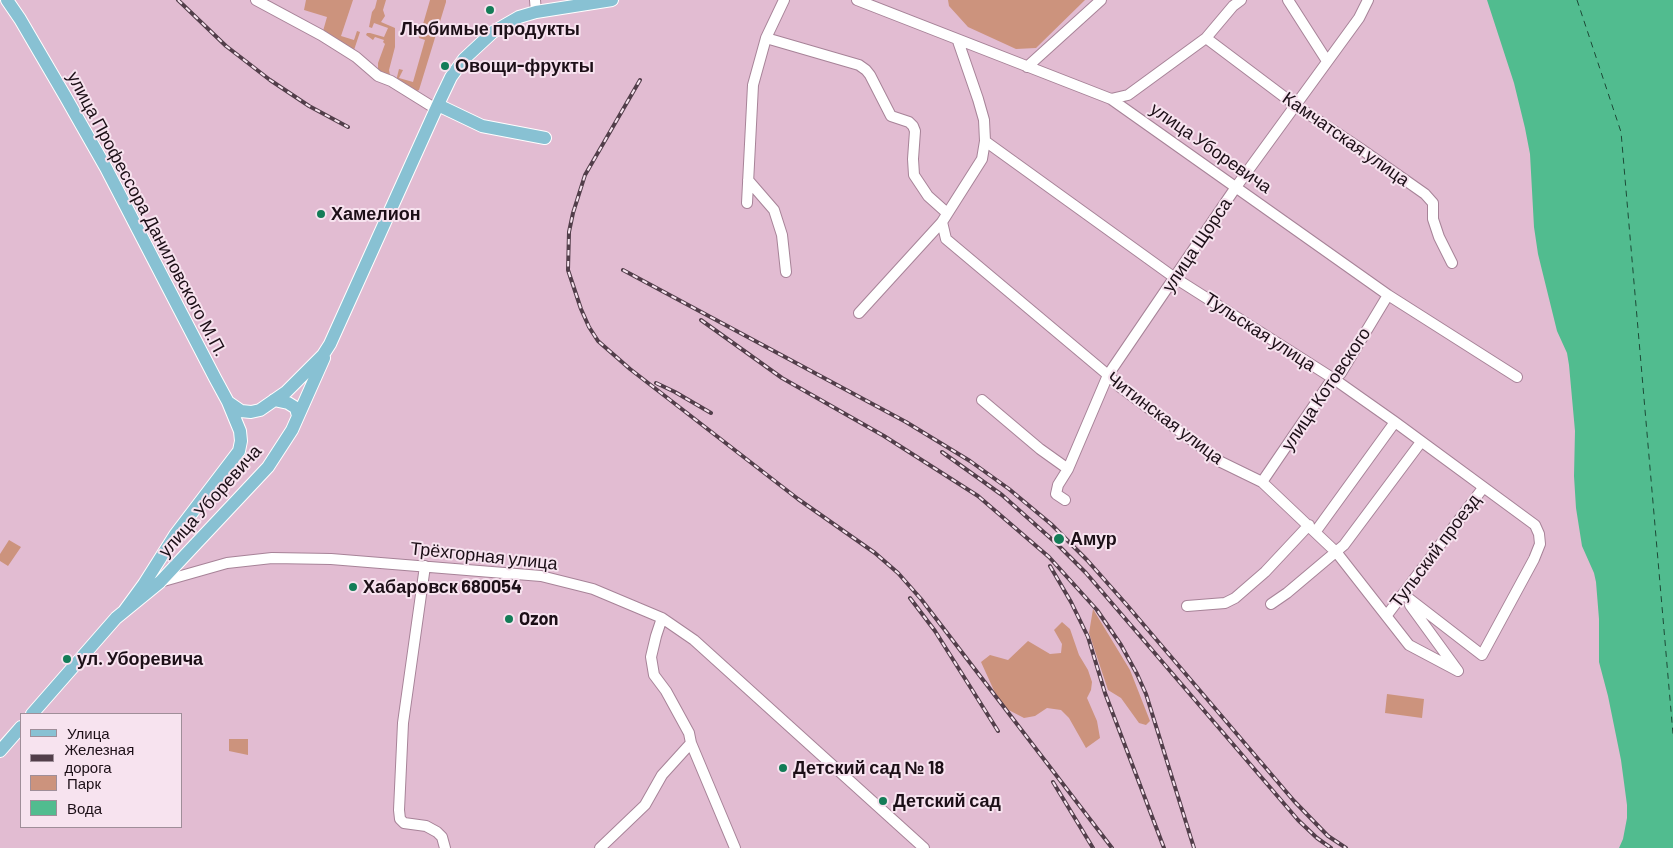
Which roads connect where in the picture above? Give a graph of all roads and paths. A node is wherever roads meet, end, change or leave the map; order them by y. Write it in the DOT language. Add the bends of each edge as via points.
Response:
graph roads {
  1 [pos="7,0"];
  2 [pos="256,0"];
  3 [pos="612,0"];
  4 [pos="784,0"];
  5 [pos="857,0"];
  6 [pos="1101,0"];
  7 [pos="1241,0"];
  8 [pos="1288,0"];
  9 [pos="1368,0"];
  10 [pos="535,6"];
  11 [pos="766,38"];
  12 [pos="1206,38"];
  13 [pos="958,41"];
  14 [pos="1327,61"];
  15 [pos="1027,67"];
  16 [pos="1111,99"];
  17 [pos="1295,105"];
  18 [pos="437,107"];
  19 [pos="545,138"];
  20 [pos="985,141"];
  21 [pos="748,180"];
  22 [pos="1236,187"];
  23 [pos="747,203"];
  24 [pos="947,213"];
  25 [pos="942,222"];
  26 [pos="1452,263"];
  27 [pos="786,272"];
  28 [pos="1175,278"];
  29 [pos="1388,295"];
  30 [pos="859,314"];
  31 [pos="330,344"];
  32 [pos="1108,375"];
  33 [pos="1517,377"];
  34 [pos="1334,380"];
  35 [pos="274,400"];
  36 [pos="982,400"];
  37 [pos="228,402"];
  38 [pos="298,416"];
  39 [pos="1395,422"];
  40 [pos="1421,442"];
  41 [pos="239,451"];
  42 [pos="1068,468"];
  43 [pos="1262,482"];
  44 [pos="1483,488"];
  45 [pos="1065,500"];
  46 [pos="1313,528"];
  47 [pos="1337,552"];
  48 [pos="180,562"];
  49 [pos="424,566"];
  50 [pos="190,574"];
  51 [pos="160,582"];
  52 [pos="1403,594"];
  53 [pos="1271,604"];
  54 [pos="1187,606"];
  55 [pos="125,610"];
  56 [pos="1387,615"];
  57 [pos="662,618"];
  58 [pos="33,713"];
  59 [pos="20,728"];
  60 [pos="690,743"];
  61 [pos="0,751"];
  62 [pos="445,848"];
  63 [pos="600,848"];
  64 [pos="735,848"];
  65 [pos="924,848"];
  1 -- 37 [label="main road, улица Профессора Даниловского М.П." via="106,168"];
  2 -- 18 [label="street" via="356,57 378,76"];
  3 -- 10 [label="main road"];
  4 -- 11 [label="street"];
  5 -- 13 [label="street, улица Уборевича"];
  6 -- 15 [label="street"];
  7 -- 12 [label="street"];
  8 -- 14 [label="street"];
  9 -- 14 [label="street, улица Щорса" via="1359,18"];
  10 -- 18 [label="main road" via="483,40 464,59 451,77"];
  11 -- 21 [label="street" via="753,85"];
  11 -- 24 [label="street" via="860,65 866,70 891,116 913,126 914,175 928,196"];
  12 -- 16 [label="street" via="1128,95"];
  12 -- 17 [label="street, Камчатская улица"];
  13 -- 15 [label="street, улица Уборевича"];
  13 -- 20 [label="street" via="984,120"];
  14 -- 17 [label="street, улица Щорса"];
  15 -- 16 [label="street, улица Уборевича"];
  16 -- 22 [label="street, улица Уборевича"];
  17 -- 22 [label="street, улица Щорса"];
  17 -- 26 [label="street, Камчатская улица" via="1425,194 1433,203 1438,238"];
  18 -- 19 [label="main road" via="482,126"];
  18 -- 31 [label="main road"];
  20 -- 24 [label="street" via="976,171"];
  20 -- 28 [label="street, Тульская улица"];
  21 -- 23 [label="street"];
  21 -- 27 [label="street" via="774,210 782,235"];
  22 -- 28 [label="street, улица Щорса"];
  22 -- 29 [label="street, улица Уборевича"];
  24 -- 25 [label="street"];
  25 -- 30 [label="street"];
  25 -- 32 [label="street, Читинская улица" via="946,239"];
  28 -- 32 [label="street, улица Щорса"];
  28 -- 34 [label="street, Тульская улица"];
  29 -- 33 [label="street, улица Уборевича"];
  29 -- 34 [label="street, улица Котовского"];
  31 -- 35 [label="main road" via="323,355"];
  31 -- 38 [label="main road, улица Уборевича"];
  32 -- 42 [label="street, улица Щорса"];
  32 -- 43 [label="street, Читинская улица" via="1120,388 1221,462"];
  34 -- 39 [label="street, Тульская улица"];
  34 -- 43 [label="street, улица Котовского"];
  35 -- 37 [label="main road" via="251,412"];
  35 -- 38 [label="main road" via="296,408"];
  36 -- 42 [label="street"];
  37 -- 41 [label="main road, улица Профессора Даниловского М.П." via="240,431"];
  38 -- 48 [label="main road, улица Уборевича" via="268,467"];
  39 -- 40 [label="street, Тульская улица"];
  39 -- 46 [label="street"];
  40 -- 44 [label="street, Тульская улица"];
  40 -- 47 [label="street"];
  41 -- 55 [label="main road, улица Уборевича" via="175,535"];
  42 -- 45 [label="street, улица Щорса" via="1056,494"];
  43 -- 46 [label="street, Читинская улица"];
  44 -- 52 [label="street, Тульский проезд"];
  44 -- 52 [label="street, Тульская улица" via="1535,525 1540,544 1482,655"];
  46 -- 47 [label="street, Читинская улица"];
  46 -- 54 [label="street" via="1236,598 1225,603"];
  47 -- 53 [label="street"];
  47 -- 56 [label="street, Читинская улица"];
  48 -- 50 [label="street"];
  48 -- 51 [label="main road, улица Уборевича"];
  49 -- 50 [label="street, Трёхгорная улица" via="272,558 227,563"];
  49 -- 57 [label="street, Трёхгорная улица" via="541,576 593,590"];
  49 -- 62 [label="street" via="403,723 399,810 400,820 404,823 426,826 437,832"];
  50 -- 51 [label="street, Трёхгорная улица"];
  51 -- 55 [label="main road, улица Уборевича"];
  52 -- 56 [label="street, Тульский проезд"];
  52 -- 56 [label="street, Читинская улица" via="1458,671 1409,645"];
  55 -- 58 [label="main road"];
  57 -- 60 [label="street" via="651,656 654,675 689,733"];
  57 -- 65 [label="street, Трёхгорная улица" via="694,640"];
  59 -- 61 [label="main road"];
  60 -- 63 [label="street" via="662,775 645,805"];
  60 -- 64 [label="street"];
}
